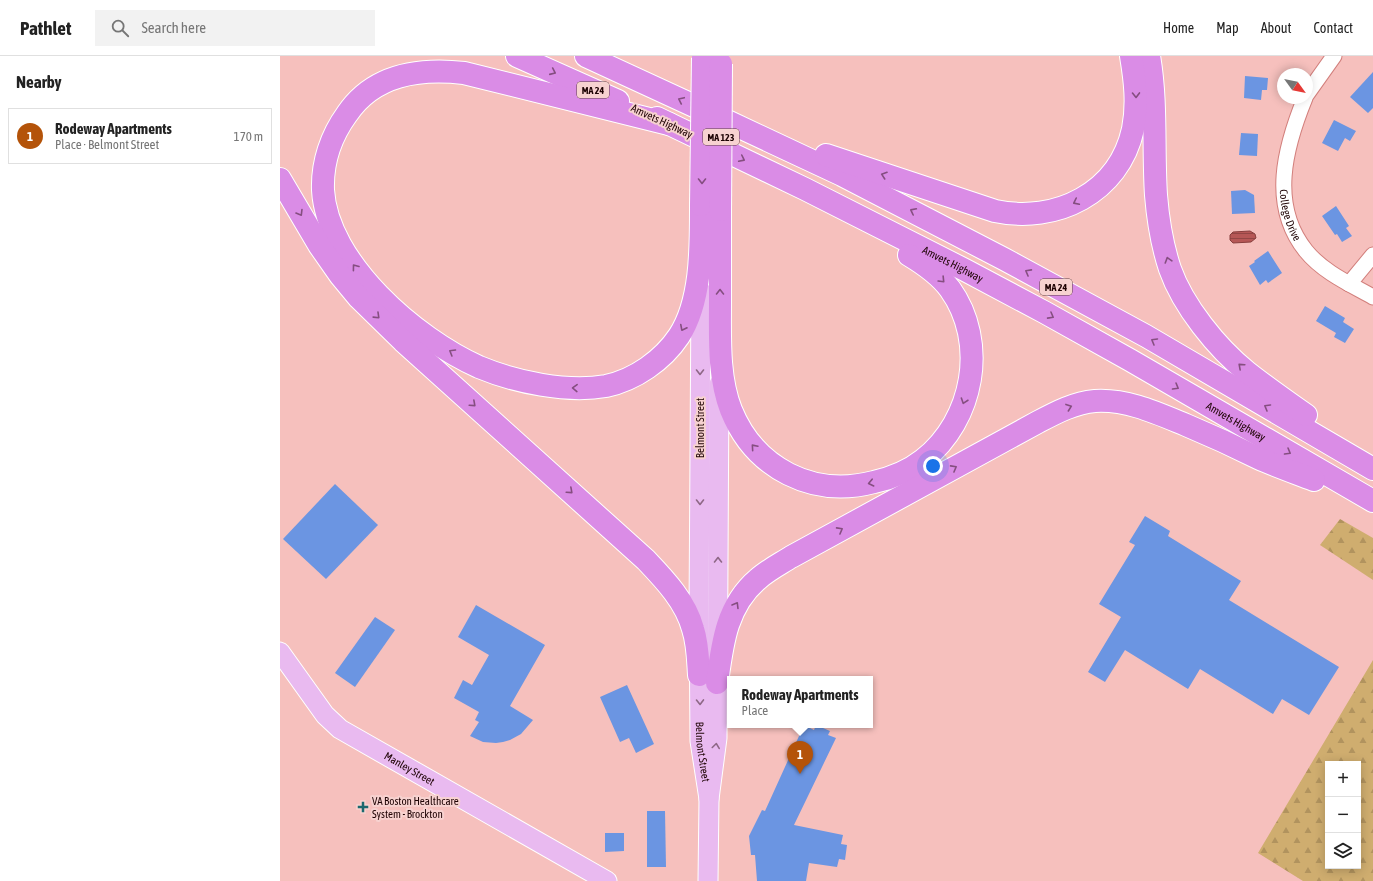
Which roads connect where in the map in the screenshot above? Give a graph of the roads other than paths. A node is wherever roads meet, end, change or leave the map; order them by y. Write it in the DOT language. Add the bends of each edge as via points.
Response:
graph roads {
  1 [pos="517,56"];
  2 [pos="1131,56"];
  3 [pos="1149,56"];
  4 [pos="1333,56"];
  5 [pos="588,57"];
  6 [pos="712,59"];
  7 [pos="1313,85"];
  8 [pos="1303,104"];
  9 [pos="729,122"];
  10 [pos="669,124"];
  11 [pos="280,179"];
  12 [pos="805,189"];
  13 [pos="711,208"];
  14 [pos="701,235"];
  15 [pos="1373,255"];
  16 [pos="1349,284"];
  17 [pos="1373,297"];
  18 [pos="720,345"];
  19 [pos="1373,464"];
  20 [pos="1373,469"];
  21 [pos="1373,502"];
  22 [pos="280,652"];
  23 [pos="708,679"];
  24 [pos="607,881"];
  25 [pos="708,881"];
  1 -- 10 [label="highway, Amvets Highway / MA 24, one-way"];
  2 -- 9 [label="highway, one-way" via="1136,82 1136,109 1133,129 1122,156 1110,174 1089,195 1070,205 1039,214 1007,214 980,207"];
  19 -- 3 [label="highway, one-way" via="1247,372 1220,346 1183,296 1170,269 1160,226 1156,194 1154,94"];
  4 -- 7 [label="street"];
  9 -- 5 [label="highway, MA 24, one-way"];
  6 -- 13 [label="highway, Belmont Street / MA 123, bridge"];
  8 -- 16 [label="street, College Drive" via="1284,165 1284,192 1288,215 1306,251"];
  20 -- 9 [label="highway, MA 24, one-way" via="1146,336 1004,259 842,175"];
  10 -- 12 [label="highway, Amvets Highway / MA 24, one-way"];
  14 -- 10 [label="highway, one-way" via="699,270 692,305 683,328 668,348 644,370 624,380 588,388 568,387 501,375 447,349 413,326 379,295 352,264 326,210 323,173 327,154 340,122 361,97 373,88 401,75 432,71 464,74"];
  11 -- 23 [label="highway, one-way" via="319,245 363,302 646,560 668,584 682,604 693,628"];
  12 -- 18 [label="highway, one-way" via="927,266 957,299 967,323 972,361 967,395 954,424 935,450 922,461 886,479 847,487 807,482 765,459 742,431 725,392"];
  12 -- 21 [label="highway, Amvets Highway / MA 24, one-way" via="1044,312"];
  13 -- 14 [label="highway, Belmont Street / MA 123"];
  18 -- 13 [label="highway, Belmont Street / MA 123, one-way"];
  14 -- 23 [label="main road, Belmont Street / MA 123, one-way"];
  15 -- 16 [label="street"];
  16 -- 17 [label="street, College Drive"];
  23 -- 18 [label="main road, Belmont Street / MA 123, one-way"];
  23 -- 21 [label="highway, one-way" via="723,643 727,624 738,602 770,569 1044,418 1074,404 1108,401 1143,408 1261,459"];
  22 -- 24 [label="main road, Manley Street" via="325,715 340,729"];
  23 -- 25 [label="main road, Belmont Street / MA 123" via="717,738 709,799"];
}
